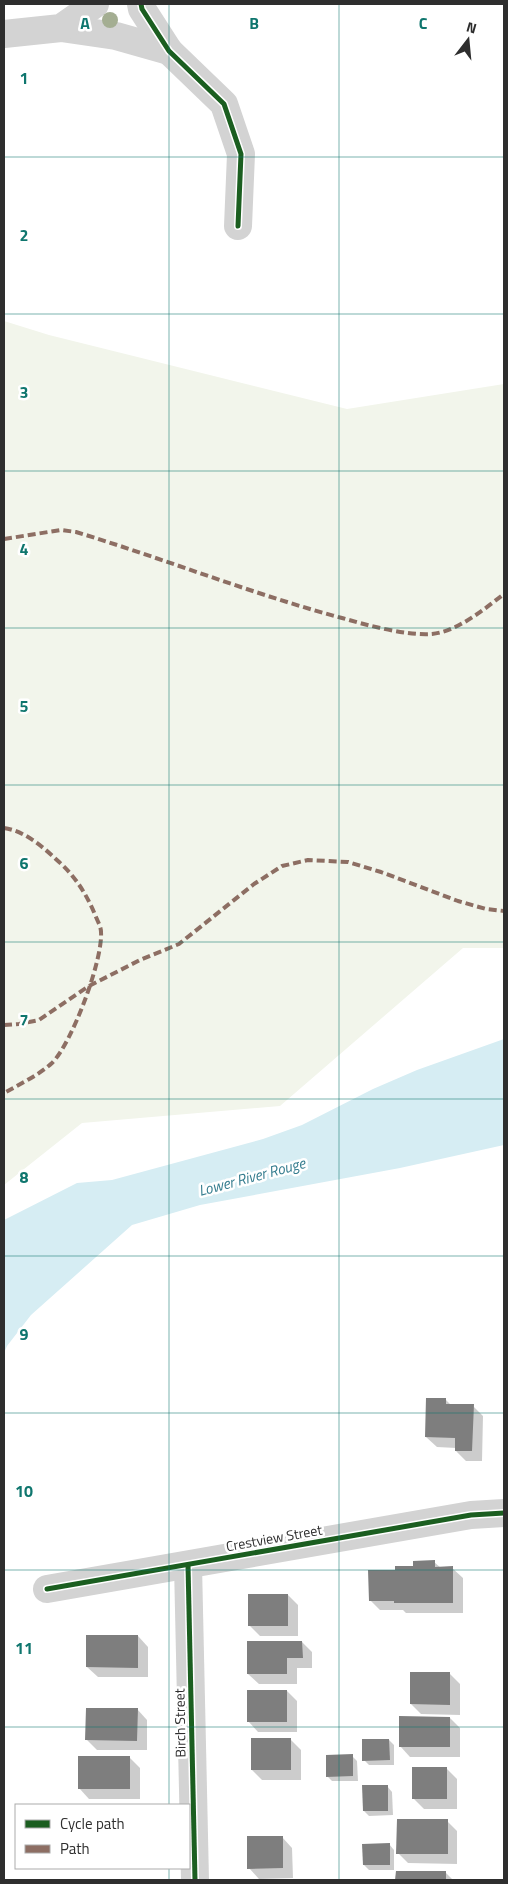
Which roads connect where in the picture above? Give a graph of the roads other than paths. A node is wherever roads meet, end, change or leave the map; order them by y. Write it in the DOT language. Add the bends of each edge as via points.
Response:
graph roads {
  1 [pos="95,4"];
  2 [pos="141,4"];
  3 [pos="61,28"];
  4 [pos="4,34"];
  5 [pos="169,51"];
  6 [pos="238,226"];
  7 [pos="504,1513"];
  8 [pos="188,1565"];
  9 [pos="47,1589"];
  10 [pos="195,1880"];
  1 -- 3 [label="street"];
  2 -- 5 [label="street"];
  3 -- 4 [label="street"];
  3 -- 5 [label="street" via="116,36"];
  5 -- 6 [label="street" via="224,104 241,154"];
  7 -- 8 [label="street, Crestview Street" via="471,1515"];
  8 -- 9 [label="street, Crestview Street"];
  8 -- 10 [label="street, Birch Street"];
}
